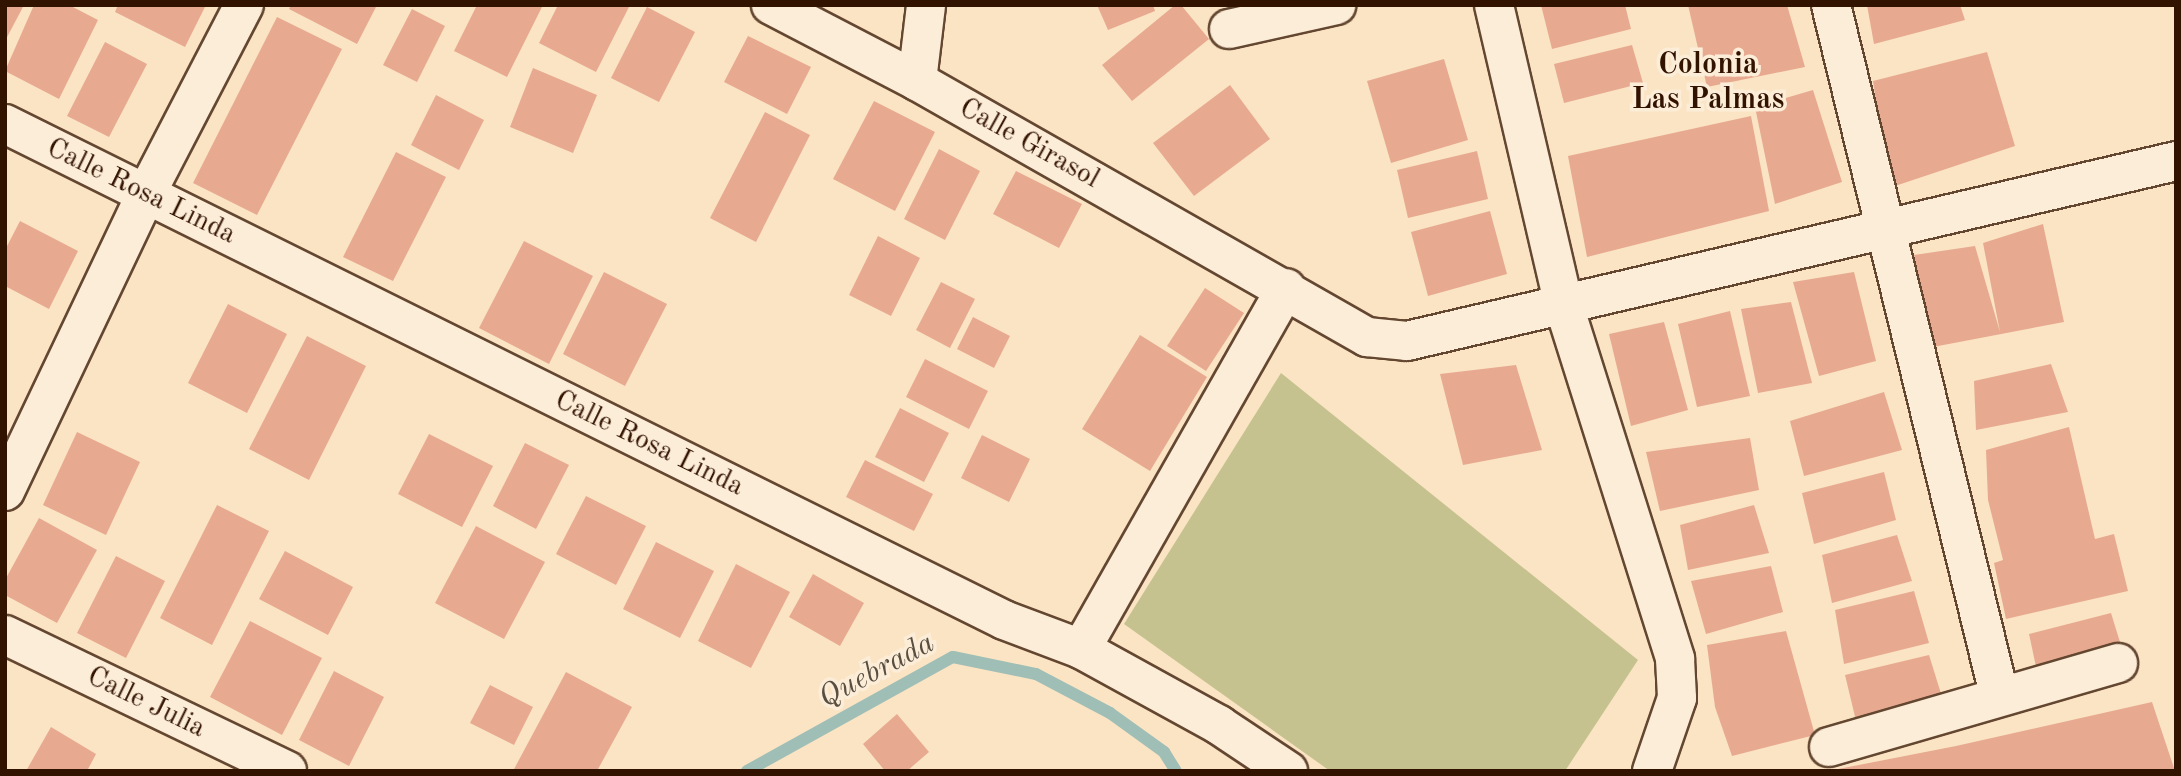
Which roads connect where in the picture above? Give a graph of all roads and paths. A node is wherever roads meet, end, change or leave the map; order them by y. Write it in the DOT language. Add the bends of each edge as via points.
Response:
graph roads {
  1 [pos="244,5"];
  2 [pos="771,5"];
  3 [pos="926,5"];
  4 [pos="1336,5"];
  5 [pos="1494,5"];
  6 [pos="1831,5"];
  7 [pos="1229,29"];
  8 [pos="916,81"];
  9 [pos="5,124"];
  10 [pos="2176,160"];
  11 [pos="146,194"];
  12 [pos="1885,230"];
  13 [pos="1286,288"];
  14 [pos="1564,306"];
  15 [pos="5,491"];
  16 [pos="5,635"];
  17 [pos="1081,649"];
  18 [pos="2118,663"];
  19 [pos="1999,694"];
  20 [pos="1829,747"];
  21 [pos="287,771"];
  22 [pos="1288,771"];
  23 [pos="1652,771"];
  1 -- 11 [label="street"];
  2 -- 8 [label="street, Calle Girasol"];
  3 -- 8 [label="street"];
  4 -- 7 [label="street"];
  5 -- 14 [label="street"];
  6 -- 12 [label="street"];
  8 -- 13 [label="street, Calle Girasol"];
  9 -- 11 [label="street, Calle Rosa Linda"];
  10 -- 12 [label="street, Calle Girasol"];
  11 -- 15 [label="street"];
  11 -- 17 [label="street, Calle Rosa Linda" via="1004,620"];
  12 -- 14 [label="street, Calle Girasol"];
  12 -- 19 [label="street"];
  13 -- 14 [label="street, Calle Girasol" via="1367,337 1408,341"];
  13 -- 17 [label="street"];
  14 -- 23 [label="street" via="1675,659 1677,698"];
  16 -- 21 [label="street, Calle Julia"];
  17 -- 22 [label="street, Calle Rosa Linda"];
  18 -- 19 [label="street"];
  19 -- 20 [label="street"];
}
